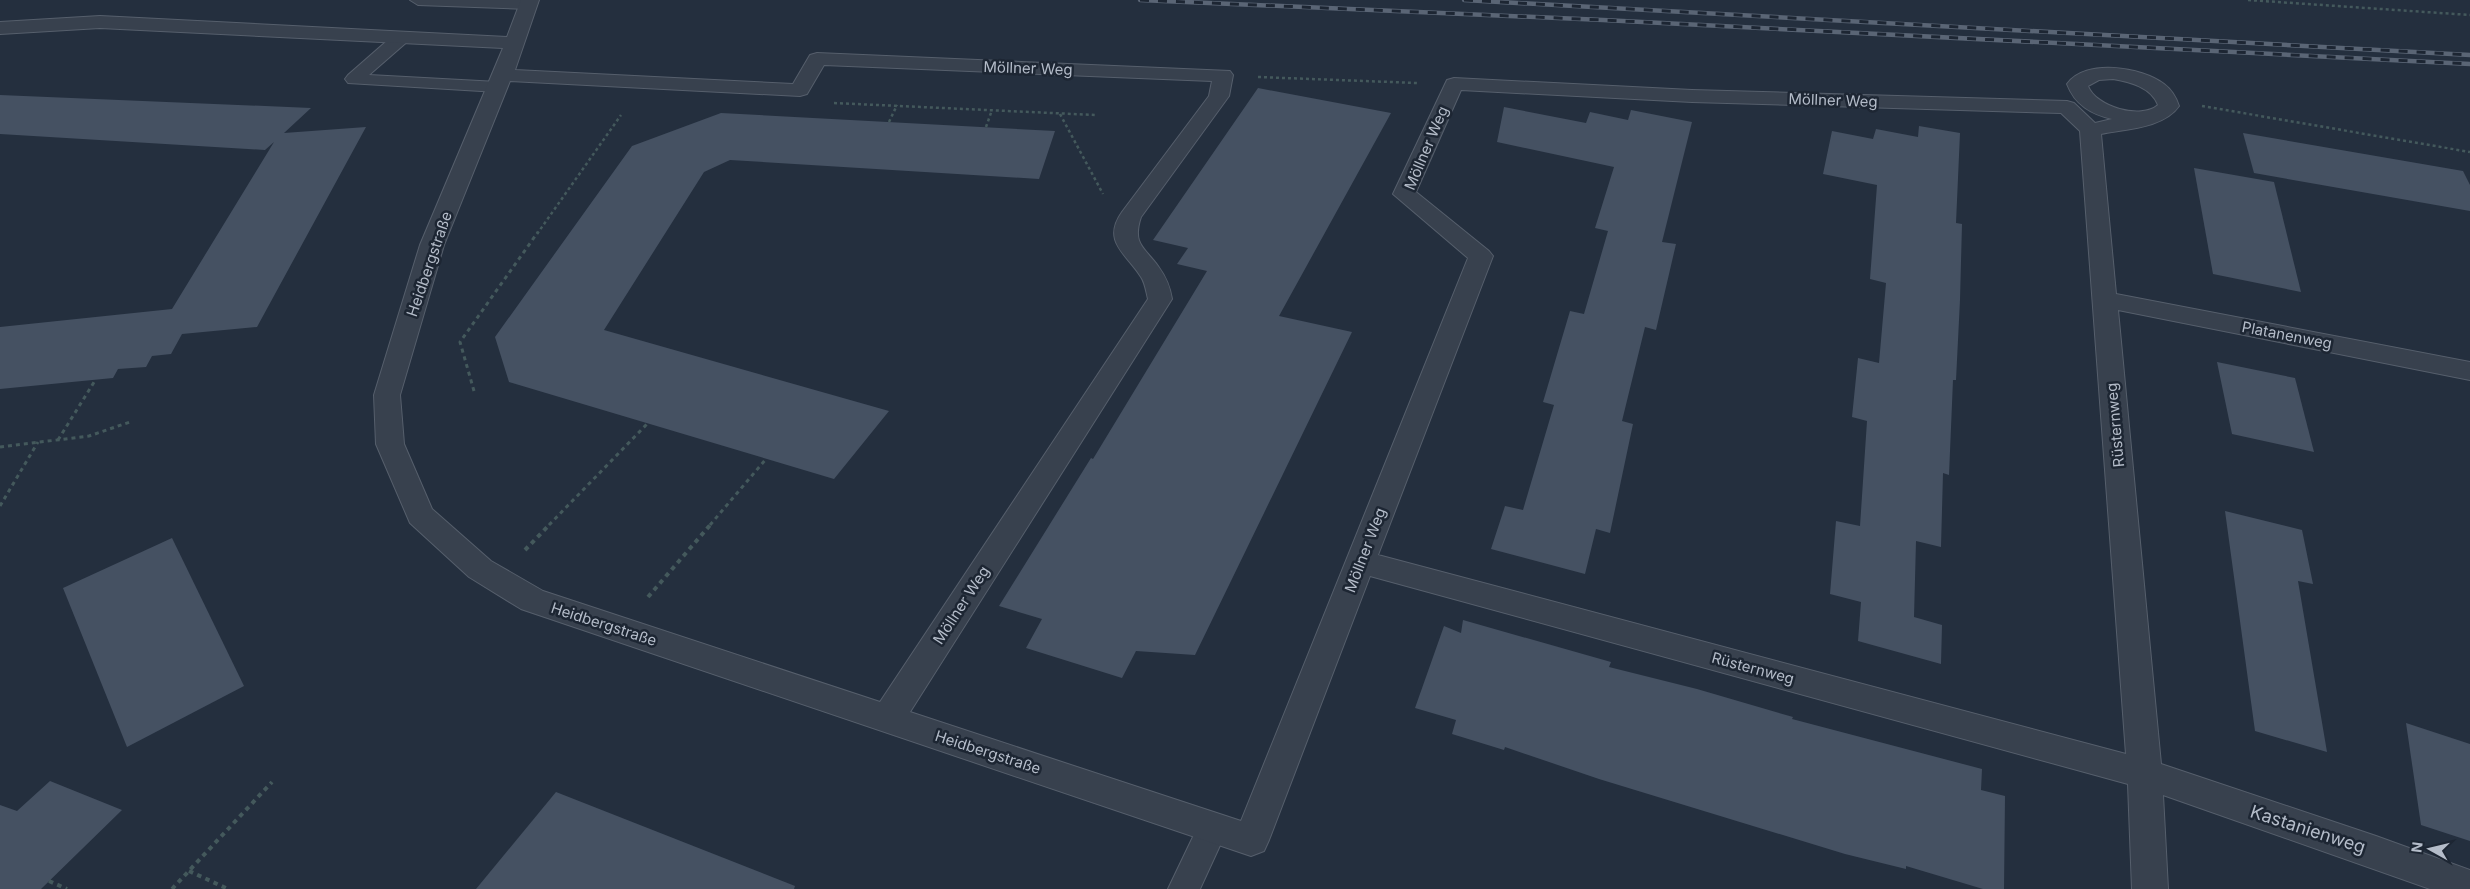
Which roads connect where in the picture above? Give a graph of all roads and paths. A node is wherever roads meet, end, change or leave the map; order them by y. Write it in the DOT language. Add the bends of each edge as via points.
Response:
graph roads {
  1 [pos="418,0"];
  2 [pos="2248,0"];
  3 [pos="529,2"];
  4 [pos="2470,15"];
  5 [pos="44,26"];
  6 [pos="0,28"];
  7 [pos="0,36"];
  8 [pos="402,37"];
  9 [pos="514,43"];
  10 [pos="1222,75"];
  11 [pos="501,81"];
  12 [pos="1454,84"];
  13 [pos="2079,91"];
  14 [pos="2168,100"];
  15 [pos="829,102"];
  16 [pos="897,106"];
  17 [pos="992,110"];
  18 [pos="625,112"];
  19 [pos="1059,113"];
  20 [pos="1095,115"];
  21 [pos="2142,117"];
  22 [pos="889,122"];
  23 [pos="986,127"];
  24 [pos="2090,130"];
  25 [pos="2470,152"];
  26 [pos="1125,234"];
  27 [pos="2104,299"];
  28 [pos="2470,371"];
  29 [pos="96,379"];
  30 [pos="474,391"];
  31 [pos="130,422"];
  32 [pos="648,423"];
  33 [pos="58,440"];
  34 [pos="38,442"];
  35 [pos="0,447"];
  36 [pos="766,459"];
  37 [pos="0,506"];
  38 [pos="1361,562"];
  39 [pos="497,579"];
  40 [pos="621,629"];
  41 [pos="887,719"];
  42 [pos="2145,774"];
  43 [pos="272,782"];
  44 [pos="1213,828"];
  45 [pos="1251,840"];
  46 [pos="189,871"];
  47 [pos="49,881"];
  48 [pos="2470,887"];
  49 [pos="67,889"];
  50 [pos="172,889"];
  51 [pos="228,889"];
  52 [pos="1184,889"];
  53 [pos="2150,889"];
  1 -- 3 [label="lane"];
  2 -- 4 [label="path"];
  3 -- 9 [label="street, Heidbergstraße"];
  5 -- 6 [label="street"];
  5 -- 7 [label="street"];
  5 -- 8 [label="street" via="100,22"];
  8 -- 9 [label="street"];
  8 -- 11 [label="lane" via="354,79"];
  9 -- 11 [label="street, Heidbergstraße"];
  10 -- 11 [label="street, Möllner Weg" via="817,59 800,90"];
  10 -- 12 [label="path"];
  10 -- 26 [label="street" via="1219,96 1130,217"];
  11 -- 39 [label="street, Heidbergstraße" via="432,245 387,395 390,444 420,515 480,569"];
  12 -- 24 [label="street, Möllner Weg" via="1692,96 2067,107"];
  12 -- 38 [label="street, Möllner Weg" via="1404,194 1481,256"];
  13 -- 14 [label="street" via="2081,78 2111,73 2146,82"];
  13 -- 21 [label="street" via="2105,110"];
  13 -- 24 [label="street, Rüsternweg"];
  14 -- 21 [label="street" via="2169,106 2164,112"];
  14 -- 25 [label="path"];
  15 -- 16 [label="path"];
  16 -- 17 [label="path"];
  16 -- 22 [label="path"];
  17 -- 19 [label="path"];
  17 -- 23 [label="path"];
  18 -- 30 [label="path" via="460,342"];
  19 -- 20 [label="path"];
  19 -- 26 [label="path"];
  21 -- 24 [label="street"];
  24 -- 27 [label="street, Rüsternweg"];
  26 -- 41 [label="street, Möllner Weg" via="1130,248 1159,284 1160,299"];
  27 -- 28 [label="street, Platanenweg"];
  27 -- 42 [label="street, Rüsternweg"];
  29 -- 33 [label="path"];
  31 -- 33 [label="path" via="89,436"];
  32 -- 39 [label="path"];
  33 -- 34 [label="path"];
  34 -- 35 [label="path"];
  34 -- 37 [label="path"];
  36 -- 40 [label="path"];
  38 -- 42 [label="street, Rüsternweg"];
  38 -- 45 [label="street, Möllner Weg"];
  39 -- 40 [label="street, Heidbergstraße" via="532,600"];
  40 -- 41 [label="street, Heidbergstraße"];
  41 -- 44 [label="street, Heidbergstraße"];
  42 -- 48 [label="street, Kastanienweg"];
  42 -- 53 [label="street, Rüsternweg"];
  43 -- 46 [label="path"];
  44 -- 45 [label="street, Heidbergstraße"];
  44 -- 52 [label="lane"];
  46 -- 50 [label="path"];
  46 -- 51 [label="path"];
  47 -- 49 [label="path"];
}
